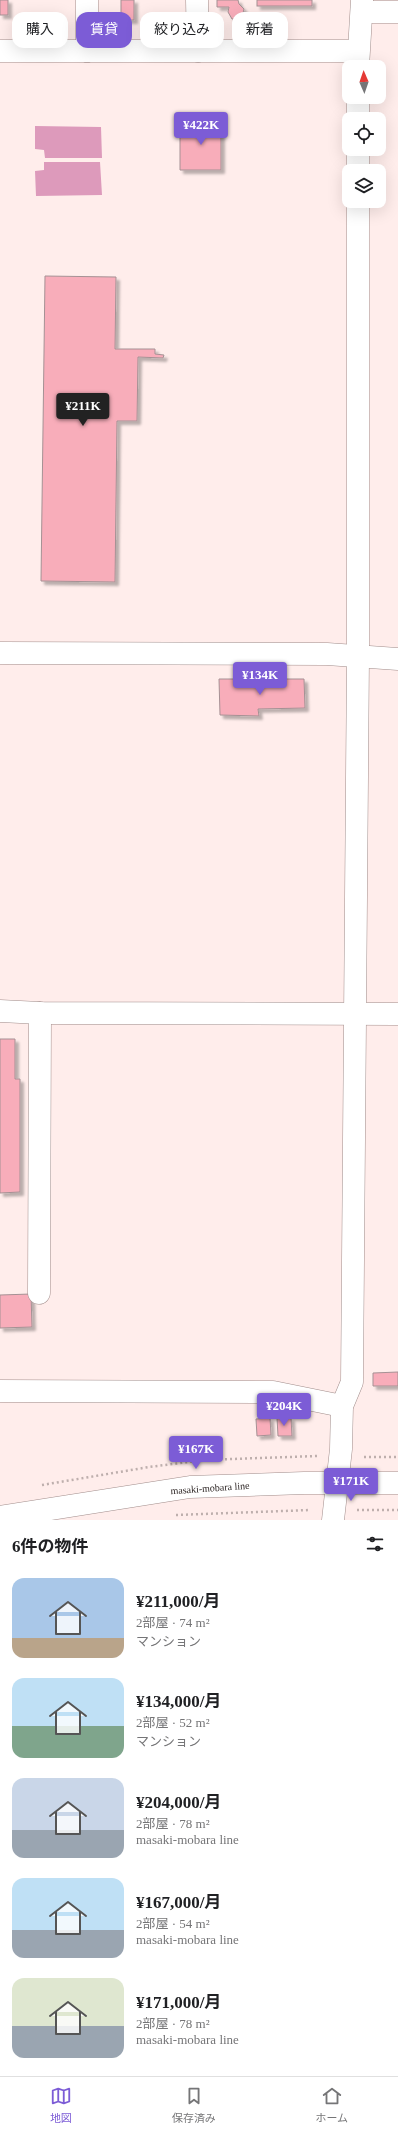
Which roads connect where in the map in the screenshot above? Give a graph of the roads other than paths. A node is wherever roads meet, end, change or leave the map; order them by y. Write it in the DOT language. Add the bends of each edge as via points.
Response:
graph roads {
  1 [pos="87,0"];
  2 [pos="197,0"];
  3 [pos="362,6"];
  4 [pos="398,12"];
  5 [pos="0,51"];
  6 [pos="87,51"];
  7 [pos="198,51"];
  8 [pos="358,59"];
  9 [pos="358,208"];
  10 [pos="0,653"];
  11 [pos="358,656"];
  12 [pos="398,659"];
  13 [pos="0,1011"];
  14 [pos="40,1013"];
  15 [pos="356,1014"];
  16 [pos="398,1014"];
  17 [pos="39,1293"];
  18 [pos="0,1391"];
  19 [pos="342,1406"];
  20 [pos="337,1482"];
  21 [pos="398,1483"];
  22 [pos="48,1515"];
  23 [pos="333,1515"];
  24 [pos="0,1517"];
  1 -- 6 [label="main road"];
  2 -- 7 [label="main road"];
  3 -- 4 [label="main road"];
  3 -- 8 [label="main road"];
  5 -- 6 [label="main road"];
  6 -- 7 [label="main road"];
  7 -- 8 [label="main road"];
  9 -- 11 [label="main road"];
  10 -- 11 [label="main road"];
  11 -- 12 [label="main road"];
  11 -- 15 [label="main road"];
  13 -- 14 [label="main road"];
  14 -- 15 [label="main road"];
  14 -- 17 [label="main road"];
  15 -- 16 [label="main road"];
  15 -- 19 [label="main road" via="352,1382"];
  18 -- 19 [label="main road" via="273,1392"];
  19 -- 20 [label="main road"];
  20 -- 21 [label="main road, masaki-mobara line"];
  20 -- 22 [label="main road, masaki-mobara line" via="190,1487"];
  20 -- 23 [label="main road"];
  22 -- 24 [label="main road, masaki-mobara line"];
}
